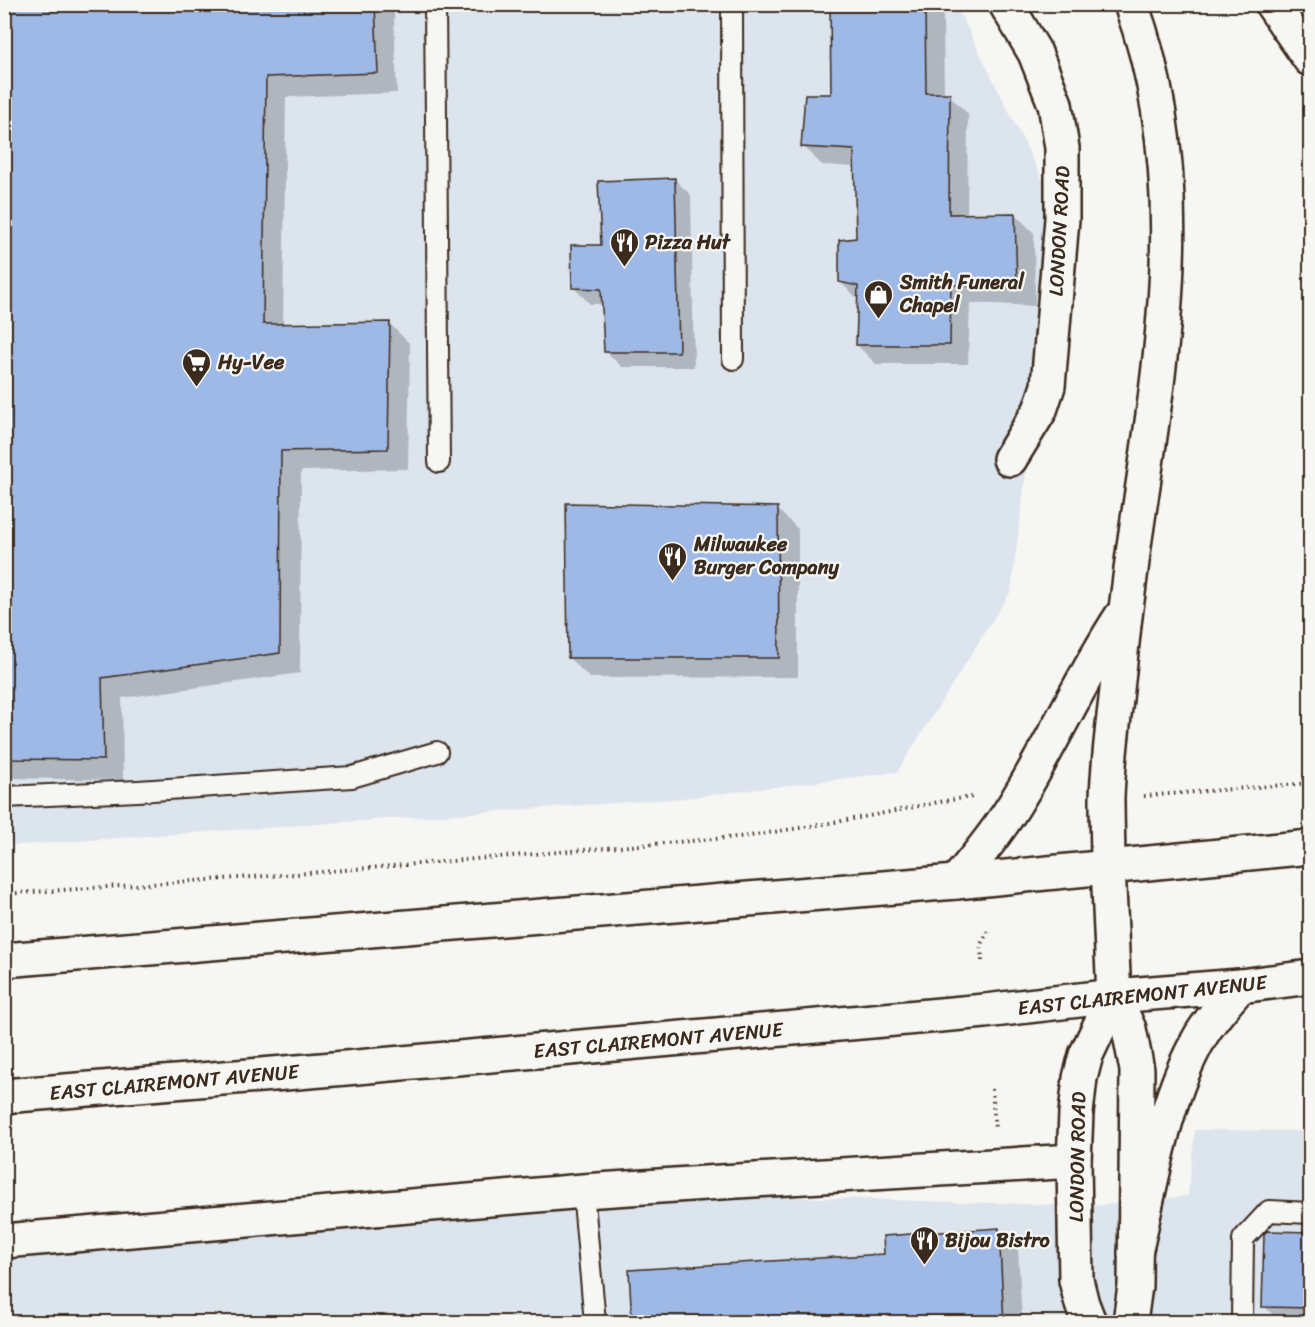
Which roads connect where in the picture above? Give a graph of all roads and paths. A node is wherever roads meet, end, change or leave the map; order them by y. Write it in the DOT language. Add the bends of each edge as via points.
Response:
graph roads {
  1 [pos="435,4"];
  2 [pos="732,4"];
  3 [pos="1006,4"];
  4 [pos="1131,4"];
  5 [pos="1272,4"];
  6 [pos="1311,59"];
  7 [pos="733,359"];
  8 [pos="1010,459"];
  9 [pos="439,462"];
  10 [pos="1125,612"];
  11 [pos="437,752"];
  12 [pos="1311,783"];
  13 [pos="4,796"];
  14 [pos="1107,798"];
  15 [pos="1018,800"];
  16 [pos="1311,848"];
  17 [pos="1108,866"];
  18 [pos="956,882"];
  19 [pos="4,894"];
  20 [pos="988,931"];
  21 [pos="4,960"];
  22 [pos="982,962"];
  23 [pos="1311,977"];
  24 [pos="1240,986"];
  25 [pos="1311,993"];
  26 [pos="1114,996"];
  27 [pos="992,1089"];
  28 [pos="4,1095"];
  29 [pos="995,1136"];
  30 [pos="1074,1161"];
  31 [pos="583,1191"];
  32 [pos="1311,1213"];
  33 [pos="4,1241"];
  34 [pos="1135,1253"];
  35 [pos="595,1323"];
  36 [pos="1089,1323"];
  37 [pos="1130,1323"];
  38 [pos="1242,1323"];
  1 -- 9 [label="lane"];
  2 -- 7 [label="lane"];
  3 -- 8 [label="main road, LONDON ROAD" via="1035,53 1056,104 1062,148 1062,219 1048,386 1040,410"];
  4 -- 10 [label="main road, LONDON ROAD" via="1161,118 1168,228 1162,336"];
  5 -- 6 [label="main road"];
  10 -- 14 [label="main road, LONDON ROAD"];
  10 -- 15 [label="main road"];
  11 -- 13 [label="lane" via="352,777 138,792"];
  12 -- 14 [label="path"];
  14 -- 17 [label="main road, LONDON ROAD"];
  15 -- 18 [label="main road"];
  15 -- 19 [label="path" via="983,796 955,799 750,836"];
  16 -- 17 [label="main road"];
  17 -- 18 [label="main road"];
  17 -- 26 [label="main road, LONDON ROAD"];
  18 -- 21 [label="main road"];
  20 -- 22 [label="path" via="981,945"];
  23 -- 24 [label="main road, EAST CLAIREMONT AVENUE"];
  24 -- 25 [label="main road"];
  24 -- 26 [label="main road, EAST CLAIREMONT AVENUE"];
  24 -- 34 [label="main road" via="1201,1036 1178,1084"];
  26 -- 28 [label="main road, EAST CLAIREMONT AVENUE" via="346,1068"];
  26 -- 30 [label="main road, LONDON ROAD" via="1086,1055 1080,1078"];
  26 -- 34 [label="main road, LONDON ROAD" via="1129,1029 1137,1070"];
  27 -- 29 [label="path"];
  30 -- 31 [label="main road"];
  30 -- 36 [label="main road, LONDON ROAD" via="1076,1280"];
  31 -- 33 [label="main road"];
  31 -- 35 [label="lane"];
  32 -- 38 [label="lane" via="1269,1211 1243,1239"];
  34 -- 37 [label="main road, LONDON ROAD"];
}
